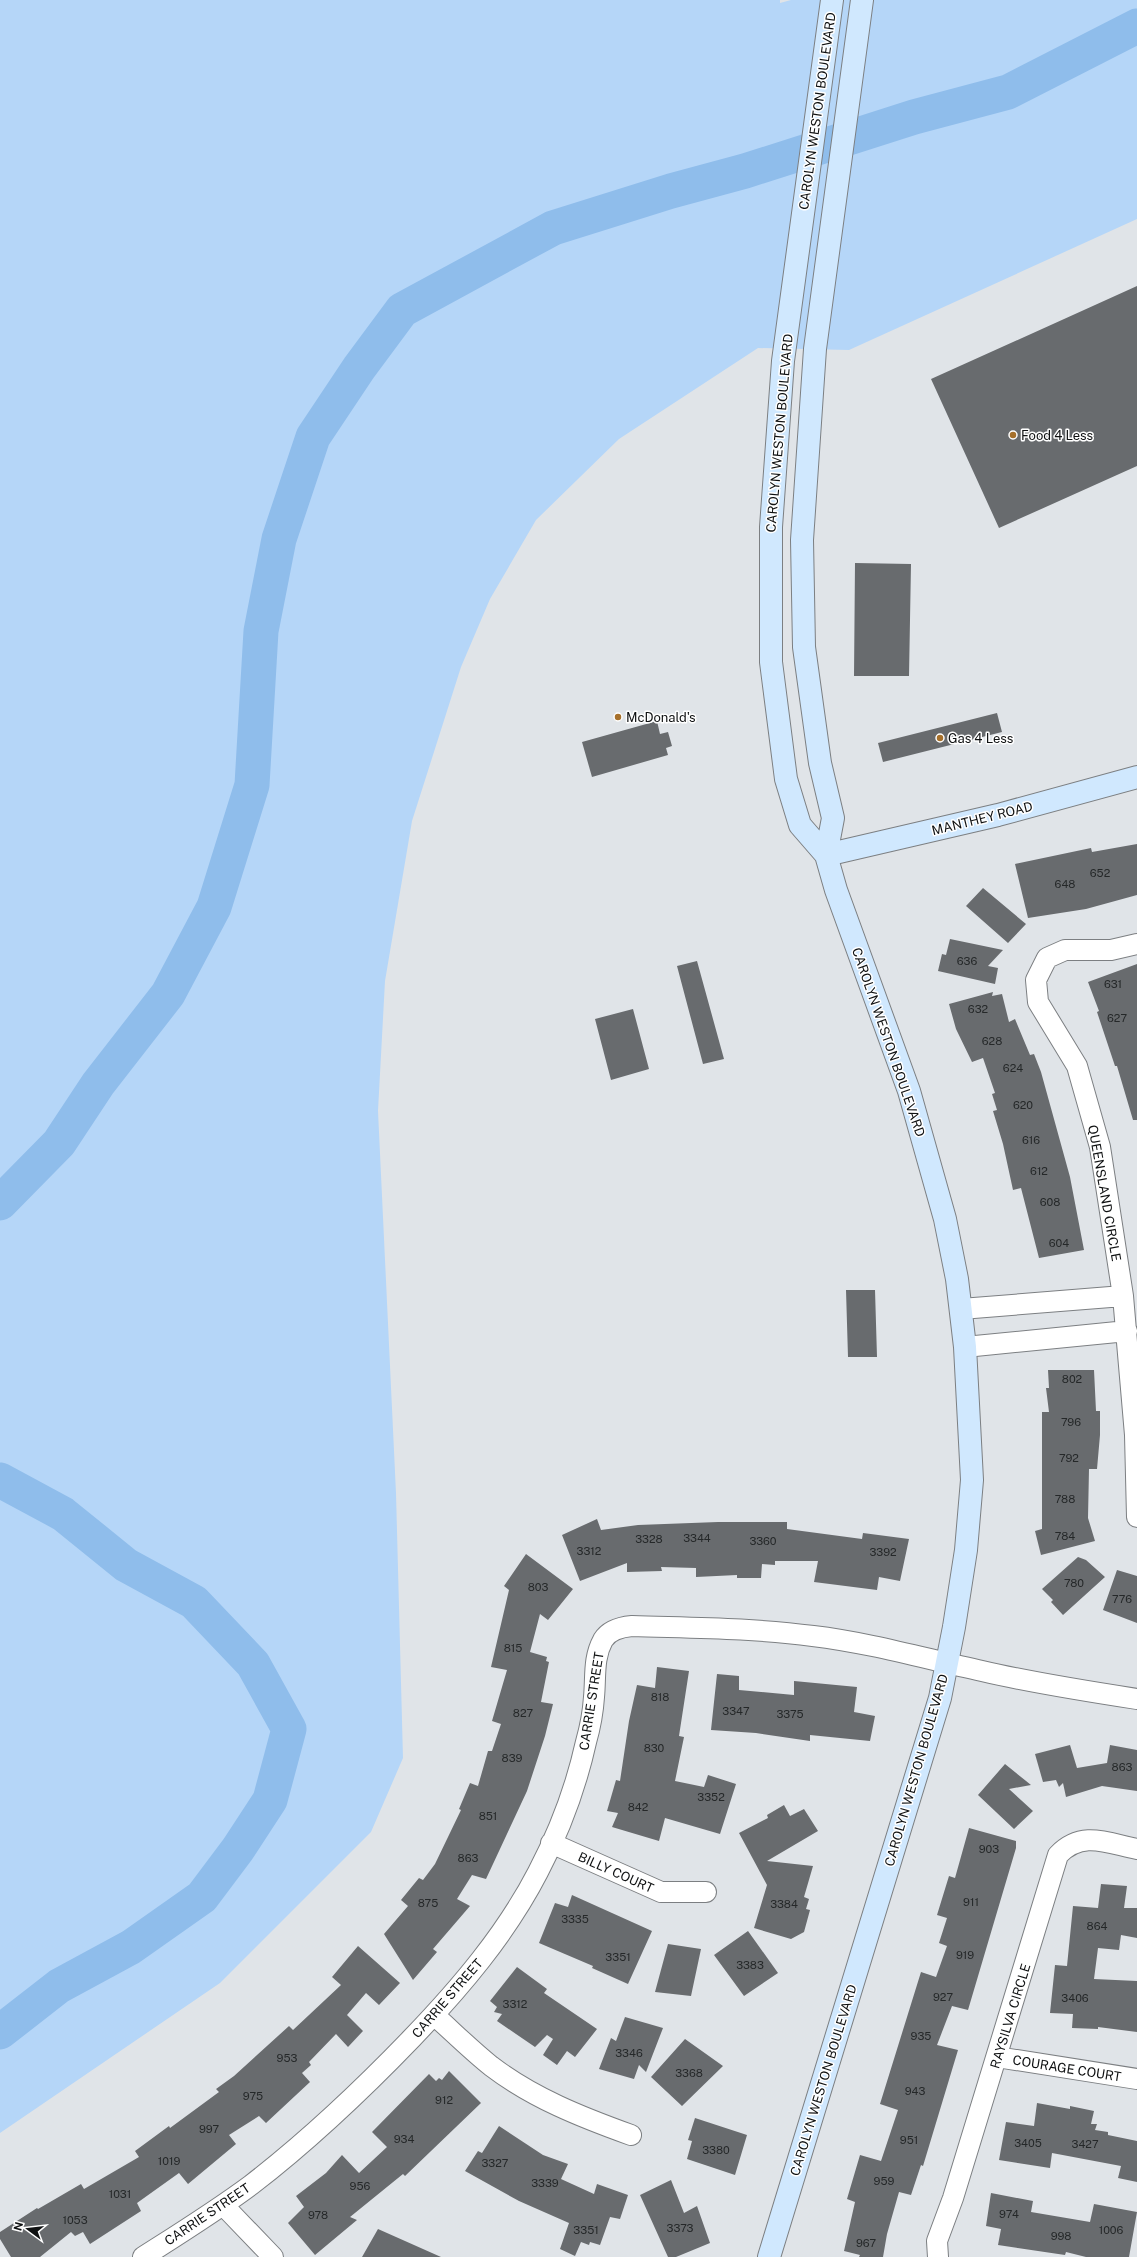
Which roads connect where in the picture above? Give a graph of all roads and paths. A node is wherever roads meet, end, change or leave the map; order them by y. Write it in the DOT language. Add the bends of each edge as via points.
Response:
graph roads {
  1 [pos="862,0"];
  2 [pos="831,4"];
  3 [pos="1137,777"];
  4 [pos="826,855"];
  5 [pos="1137,944"];
  6 [pos="1123,1296"];
  7 [pos="961,1309"];
  8 [pos="1127,1331"];
  9 [pos="965,1347"];
  10 [pos="1137,1517"];
  11 [pos="947,1663"];
  12 [pos="1137,1699"];
  13 [pos="551,1843"];
  14 [pos="1137,1849"];
  15 [pos="706,1892"];
  16 [pos="434,2015"];
  17 [pos="997,2057"];
  18 [pos="1137,2078"];
  19 [pos="631,2135"];
  20 [pos="223,2205"];
  21 [pos="143,2257"];
  22 [pos="273,2257"];
  23 [pos="769,2257"];
  24 [pos="938,2257"];
  1 -- 4 [label="street, CAROLYN WESTON BOULEVARD" via="815,349 802,540 804,647 820,763 833,818"];
  2 -- 4 [label="street, CAROLYN WESTON BOULEVARD" via="787,328 771,527 771,662 786,779 800,824"];
  3 -- 4 [label="street, MANTHEY ROAD" via="998,815"];
  4 -- 7 [label="street, CAROLYN WESTON BOULEVARD" via="836,890 909,1091 945,1219"];
  5 -- 6 [label="street, QUEENSLAND CIRCLE" via="1111,950 1065,950 1047,958 1036,980 1038,1002 1077,1066 1082,1080 1100,1147"];
  6 -- 7 [label="street"];
  6 -- 8 [label="street, QUEENSLAND CIRCLE"];
  7 -- 9 [label="street, CAROLYN WESTON BOULEVARD"];
  8 -- 9 [label="street"];
  8 -- 10 [label="street, QUEENSLAND CIRCLE" via="1135,1436"];
  9 -- 11 [label="street, CAROLYN WESTON BOULEVARD" via="972,1480 966,1550"];
  11 -- 12 [label="street" via="1065,1688"];
  11 -- 13 [label="street, CARRIE STREET" via="859,1643 750,1629 632,1626 618,1628 604,1638 596,1656 594,1699 586,1743 567,1806"];
  11 -- 23 [label="street, CAROLYN WESTON BOULEVARD" via="940,1698"];
  13 -- 15 [label="street, BILLY COURT" via="661,1892"];
  13 -- 16 [label="street, CARRIE STREET" via="512,1917 460,1986"];
  14 -- 17 [label="street, RAYSILVA CIRCLE" via="1077,1840 1066,1846 1058,1855"];
  16 -- 19 [label="street" via="491,2065 518,2084 551,2103"];
  16 -- 20 [label="street, CARRIE STREET" via="329,2120"];
  17 -- 18 [label="street, COURAGE COURT"];
  17 -- 24 [label="street, RAYSILVA CIRCLE" via="937,2241"];
  20 -- 21 [label="street, CARRIE STREET"];
  20 -- 22 [label="street"];
}
